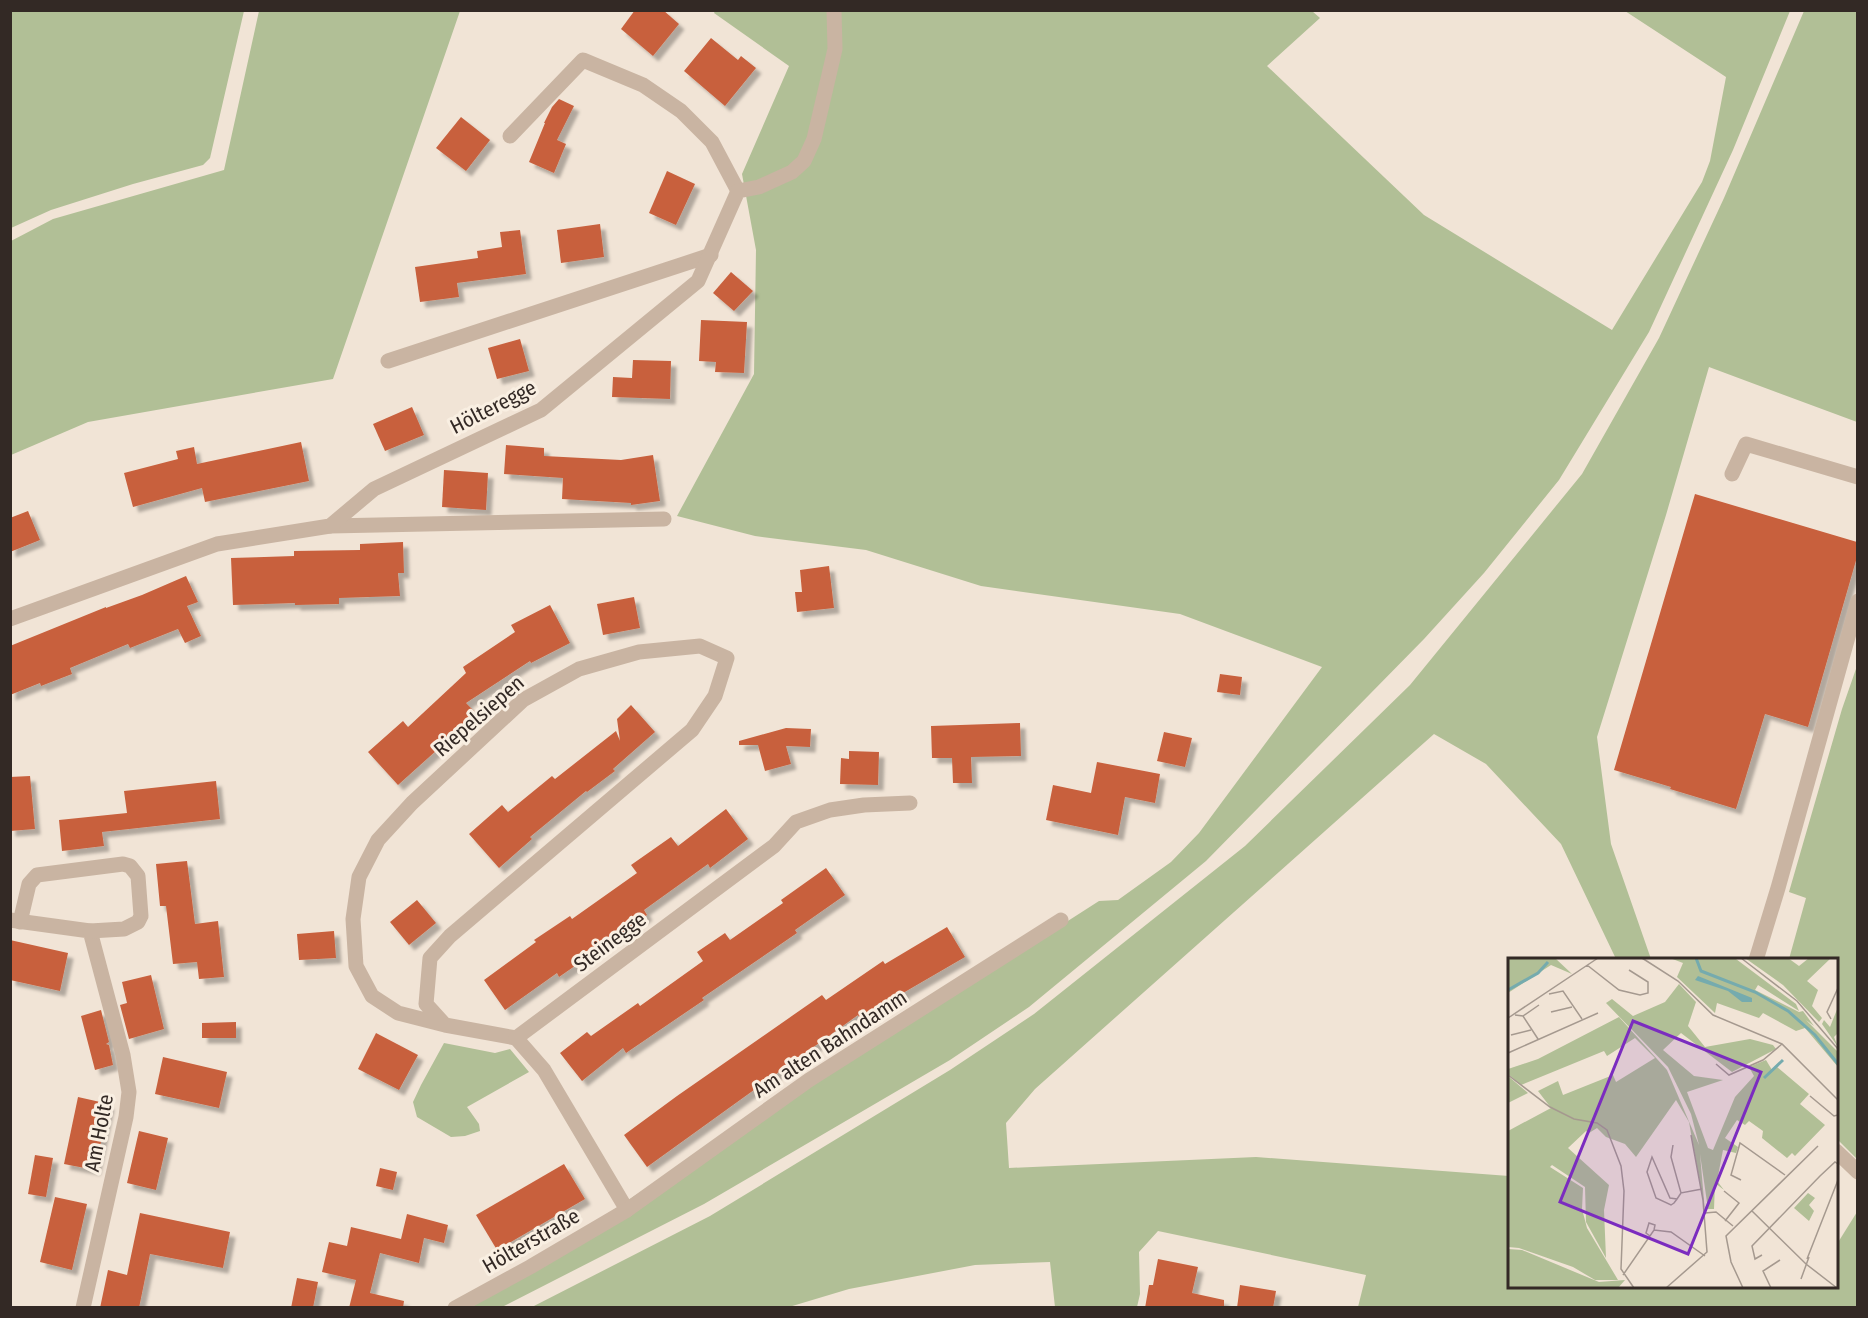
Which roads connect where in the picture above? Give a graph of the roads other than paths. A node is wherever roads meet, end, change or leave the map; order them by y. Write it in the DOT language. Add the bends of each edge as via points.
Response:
graph roads {
  1 [pos="834,10"];
  2 [pos="510,136"];
  3 [pos="738,190"];
  4 [pos="711,255"];
  5 [pos="388,361"];
  6 [pos="1732,474"];
  7 [pos="1857,477"];
  8 [pos="664,519"];
  9 [pos="330,525"];
  10 [pos="1857,601"];
  11 [pos="10,619"];
  12 [pos="910,803"];
  13 [pos="1060,920"];
  14 [pos="15,921"];
  15 [pos="90,931"];
  16 [pos="1757,958"];
  17 [pos="445,1025"];
  18 [pos="516,1038"];
  19 [pos="1838,1153"];
  20 [pos="1857,1172"];
  21 [pos="627,1210"];
  22 [pos="83,1308"];
  23 [pos="455,1308"];
  1 -- 3 [label="street" via="836,49 814,139 804,161 792,172 759,187"];
  2 -- 3 [label="street" via="583,60 643,85 681,111 712,142"];
  3 -- 4 [label="street, Hölteregge"];
  4 -- 5 [label="street"];
  4 -- 9 [label="street, Hölteregge" via="699,281 541,410 374,489"];
  6 -- 7 [label="street" via="1746,444"];
  8 -- 9 [label="street, Hölteregge"];
  9 -- 11 [label="street, Hölteregge" via="217,544"];
  10 -- 16 [label="street"];
  12 -- 18 [label="street, Steinegge" via="830,810 795,822 774,846"];
  13 -- 21 [label="street, Am alten Bahndamm" via="809,1080"];
  14 -- 15 [label="street"];
  14 -- 15 [label="street" via="29,884 37,875 130,866 138,876 138,922 124,929"];
  15 -- 22 [label="street, Am Holte" via="129,1092"];
  17 -- 17 [label="street, Riepelsiepen" via="426,1004 430,958 450,936 692,730 715,696 727,658 700,646 639,652 579,669 523,700 412,803 378,840 359,877 353,919 356,966 372,996 398,1013"];
  17 -- 18 [label="street, Riepelsiepen"];
  18 -- 21 [label="street" via="544,1070"];
  19 -- 20 [label="street"];
  21 -- 23 [label="street, Hölterstraße"];
}
